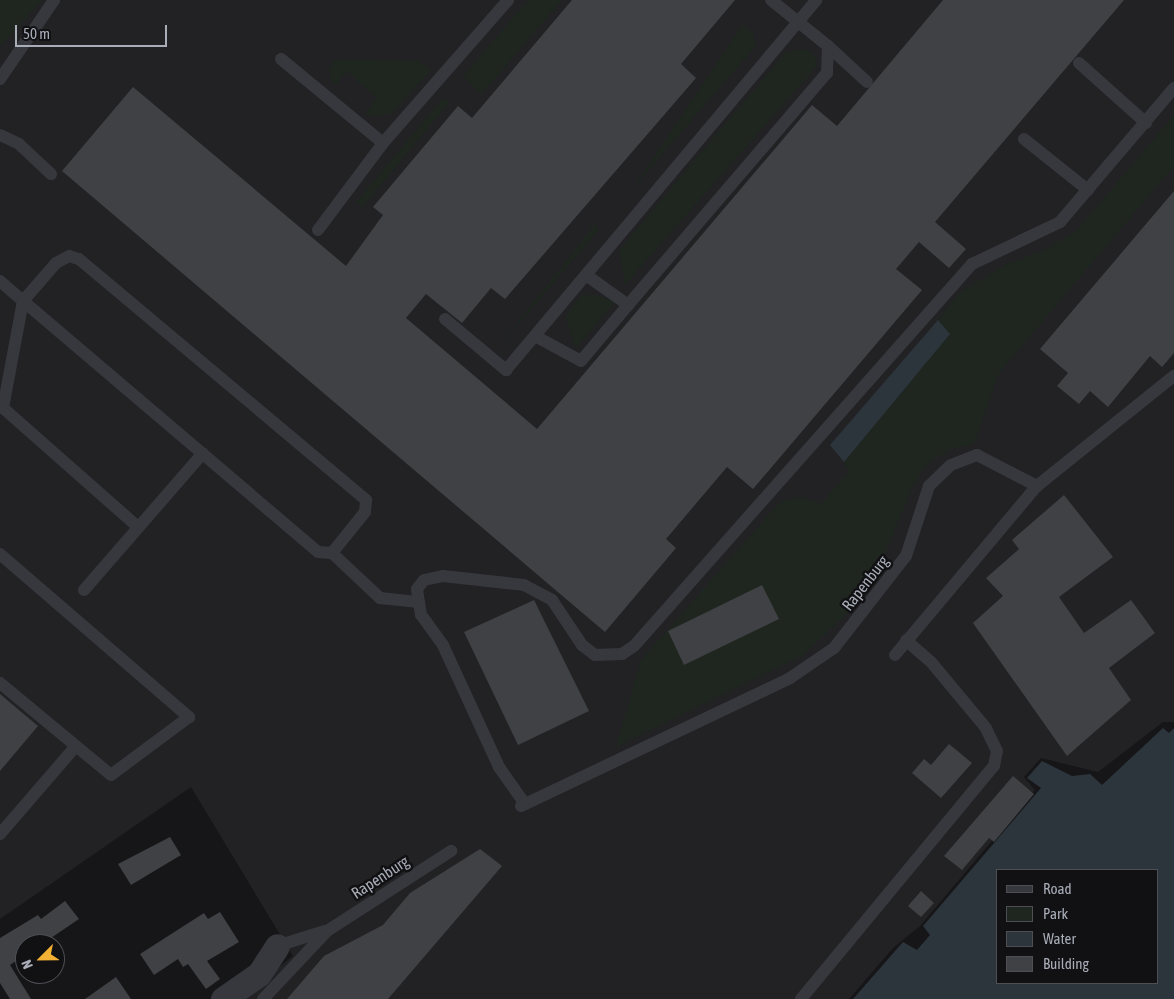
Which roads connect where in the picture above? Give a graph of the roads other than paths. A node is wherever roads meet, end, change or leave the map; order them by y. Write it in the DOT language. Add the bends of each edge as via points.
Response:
graph roads {
  1 [pos="54,0"];
  2 [pos="508,0"];
  3 [pos="771,0"];
  4 [pos="817,0"];
  5 [pos="798,22"];
  6 [pos="828,46"];
  7 [pos="281,59"];
  8 [pos="1079,63"];
  9 [pos="0,79"];
  10 [pos="867,82"];
  11 [pos="1174,88"];
  12 [pos="1146,123"];
  13 [pos="0,135"];
  14 [pos="1024,138"];
  15 [pos="383,143"];
  16 [pos="51,174"];
  17 [pos="1088,190"];
  18 [pos="318,230"];
  19 [pos="586,275"];
  20 [pos="0,281"];
  21 [pos="23,301"];
  22 [pos="628,305"];
  23 [pos="445,319"];
  24 [pos="535,336"];
  25 [pos="1174,376"];
  26 [pos="203,453"];
  27 [pos="1037,486"];
  28 [pos="138,527"];
  29 [pos="332,552"];
  30 [pos="0,554"];
  31 [pos="84,590"];
  32 [pos="417,602"];
  33 [pos="906,640"];
  34 [pos="895,655"];
  35 [pos="0,683"];
  36 [pos="76,746"];
  37 [pos="0,834"];
  38 [pos="451,850"];
  39 [pos="327,931"];
  40 [pos="277,946"];
  41 [pos="224,999"];
  42 [pos="263,999"];
  43 [pos="801,999"];
  1 -- 9 [label="lane"];
  2 -- 15 [label="lane"];
  3 -- 5 [label="lane"];
  4 -- 5 [label="lane"];
  5 -- 6 [label="lane"];
  5 -- 19 [label="lane"];
  6 -- 10 [label="lane"];
  6 -- 22 [label="lane" via="827,73"];
  7 -- 15 [label="lane"];
  8 -- 12 [label="lane"];
  11 -- 12 [label="lane"];
  12 -- 17 [label="lane"];
  13 -- 16 [label="lane" via="19,144"];
  14 -- 17 [label="lane"];
  15 -- 18 [label="lane"];
  17 -- 32 [label="lane" via="1060,222 972,264 634,646 622,654 595,655 582,645 552,600 524,585 433,576 417,590"];
  19 -- 22 [label="lane"];
  19 -- 24 [label="lane"];
  20 -- 21 [label="lane"];
  21 -- 26 [label="lane"];
  21 -- 28 [label="lane" via="3,408"];
  21 -- 29 [label="lane" via="56,263 69,256 80,259 366,500 365,512"];
  22 -- 24 [label="lane" via="581,361"];
  23 -- 24 [label="lane" via="506,370"];
  25 -- 27 [label="lane"];
  26 -- 28 [label="lane"];
  26 -- 29 [label="lane" via="318,552"];
  27 -- 32 [label="lane, Rapenburg" via="977,455 951,465 929,486 906,556 834,648 790,678 523,805 499,767 442,644"];
  27 -- 33 [label="lane"];
  28 -- 31 [label="lane"];
  29 -- 32 [label="lane" via="380,598"];
  30 -- 36 [label="lane" via="189,717 111,775"];
  33 -- 34 [label="lane"];
  33 -- 43 [label="lane" via="932,662 986,728 997,751 994,766"];
  35 -- 36 [label="lane"];
  36 -- 37 [label="lane"];
  38 -- 39 [label="lane, Rapenburg"];
  39 -- 40 [label="lane"];
  39 -- 42 [label="lane"];
  40 -- 41 [label="street" via="259,974"];
}
